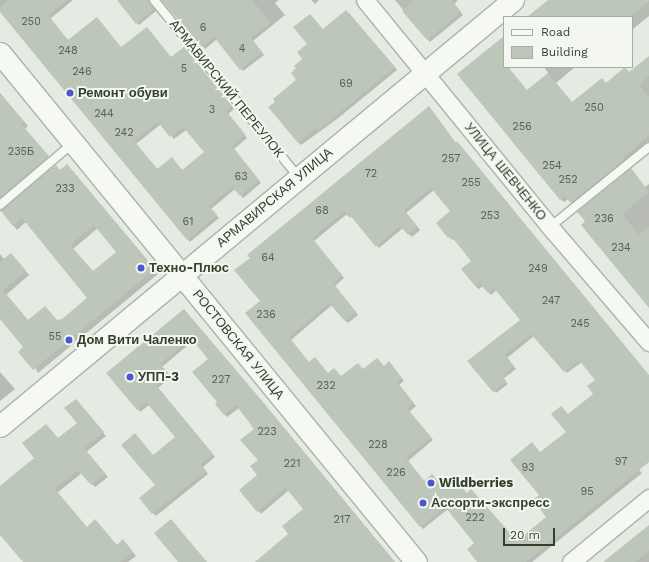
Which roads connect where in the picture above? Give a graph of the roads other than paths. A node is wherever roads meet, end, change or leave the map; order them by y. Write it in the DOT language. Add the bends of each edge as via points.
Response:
graph roads {
  1 [pos="154,0"];
  2 [pos="365,0"];
  3 [pos="513,0"];
  4 [pos="0,53"];
  5 [pos="424,73"];
  6 [pos="73,143"];
  7 [pos="649,147"];
  8 [pos="299,178"];
  9 [pos="0,205"];
  10 [pos="550,227"];
  11 [pos="182,275"];
  12 [pos="649,342"];
  13 [pos="0,426"];
  14 [pos="649,498"];
  15 [pos="416,562"];
  16 [pos="571,562"];
  1 -- 8 [label="lane, АРМАВИРСКИЙ ПЕРЕУЛОК"];
  2 -- 5 [label="street, УЛИЦА ШЕВЧЕНКО"];
  3 -- 5 [label="street, АРМАВИРСКАЯ УЛИЦА"];
  4 -- 6 [label="street, РОСТОВСКАЯ УЛИЦА"];
  5 -- 8 [label="street, АРМАВИРСКАЯ УЛИЦА"];
  5 -- 10 [label="street, УЛИЦА ШЕВЧЕНКО"];
  6 -- 9 [label="lane"];
  6 -- 11 [label="street, РОСТОВСКАЯ УЛИЦА"];
  7 -- 10 [label="lane"];
  8 -- 11 [label="street, АРМАВИРСКАЯ УЛИЦА"];
  10 -- 12 [label="street, УЛИЦА ШЕВЧЕНКО"];
  11 -- 13 [label="street, АРМАВИРСКАЯ УЛИЦА"];
  11 -- 15 [label="street, РОСТОВСКАЯ УЛИЦА"];
  14 -- 16 [label="street"];
}
